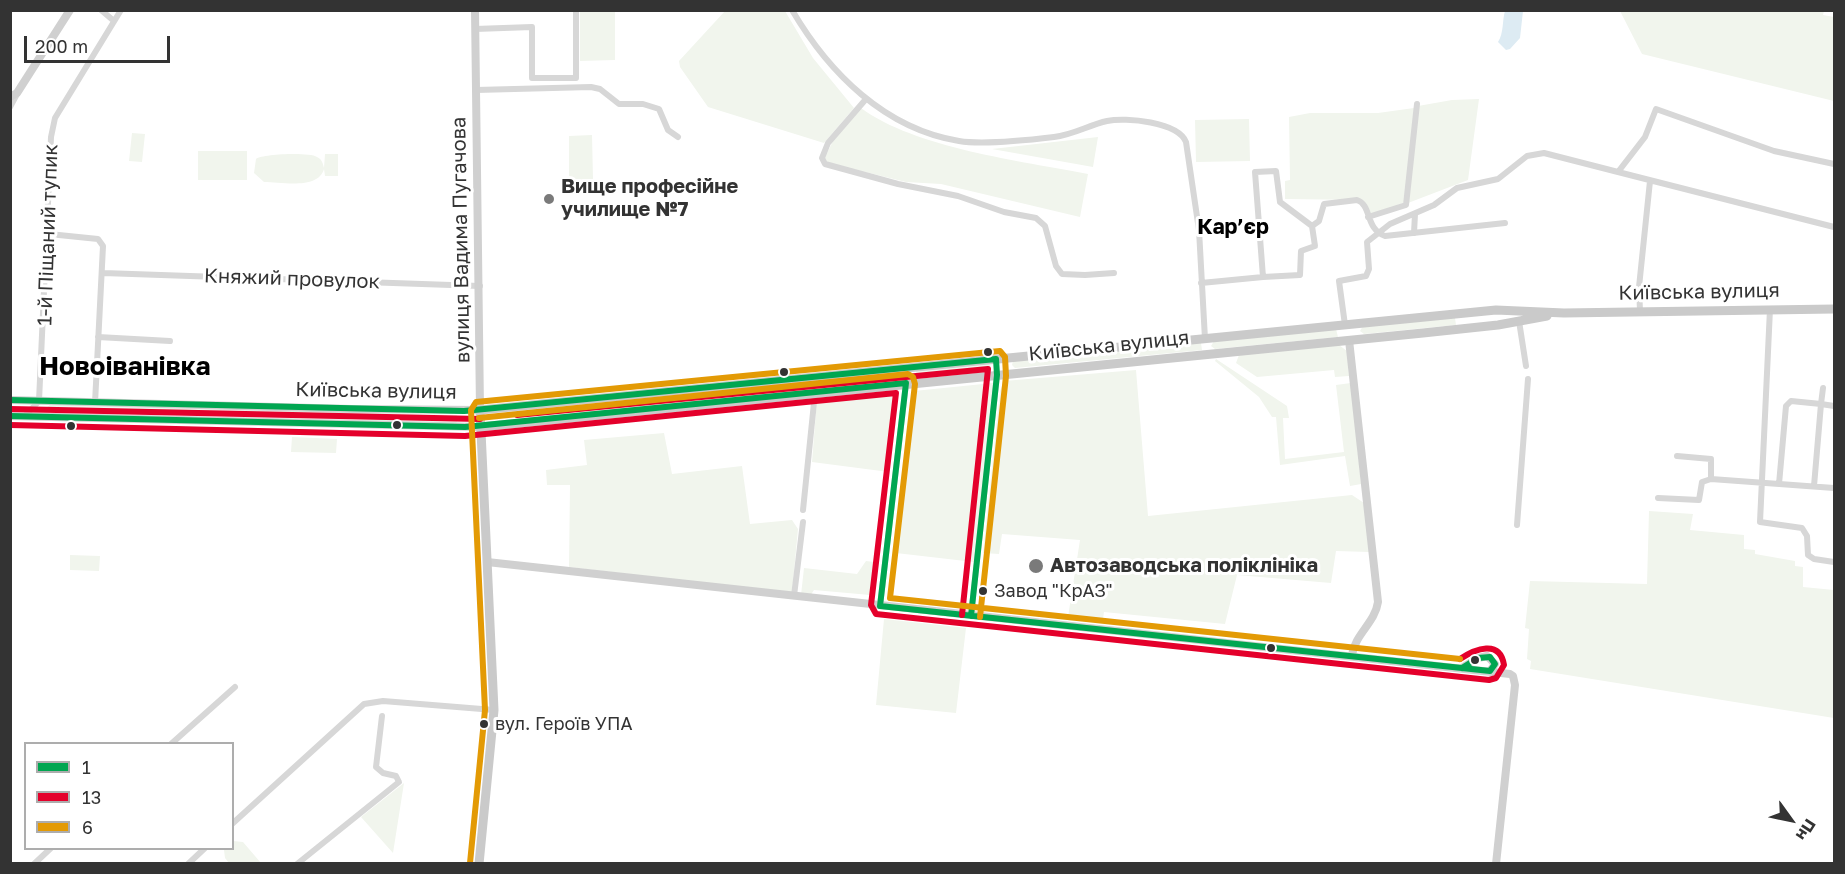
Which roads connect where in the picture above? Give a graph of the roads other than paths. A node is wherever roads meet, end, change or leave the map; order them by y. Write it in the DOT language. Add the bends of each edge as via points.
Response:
graph roads {
  1 [pos="70,10"];
  2 [pos="101,10"];
  3 [pos="121,10"];
  4 [pos="475,10"];
  5 [pos="576,10"];
  6 [pos="792,10"];
  7 [pos="114,21"];
  8 [pos="475,28"];
  9 [pos="476,90"];
  10 [pos="14,95"];
  11 [pos="866,99"];
  12 [pos="1417,104"];
  13 [pos="10,106"];
  14 [pos="678,137"];
  15 [pos="1834,164"];
  16 [pos="1618,172"];
  17 [pos="1650,182"];
  18 [pos="1415,214"];
  19 [pos="1368,217"];
  20 [pos="1505,224"];
  21 [pos="1312,226"];
  22 [pos="1834,227"];
  23 [pos="1378,232"];
  24 [pos="1414,233"];
  25 [pos="49,234"];
  26 [pos="104,273"];
  27 [pos="1114,273"];
  28 [pos="1263,277"];
  29 [pos="1201,283"];
  30 [pos="480,286"];
  31 [pos="1770,309"];
  32 [pos="1834,309"];
  33 [pos="1640,311"];
  34 [pos="1564,313"];
  35 [pos="1519,321"];
  36 [pos="1346,325"];
  37 [pos="98,338"];
  38 [pos="1205,339"];
  39 [pos="1349,340"];
  40 [pos="170,341"];
  41 [pos="1207,354"];
  42 [pos="996,359"];
  43 [pos="1526,366"];
  44 [pos="904,368"];
  45 [pos="997,375"];
  46 [pos="828,376"];
  47 [pos="1528,379"];
  48 [pos="906,383"];
  49 [pos="708,387"];
  50 [pos="1823,388"];
  51 [pos="829,392"];
  52 [pos="815,393"];
  53 [pos="10,400"];
  54 [pos="25,400"];
  55 [pos="39,401"];
  56 [pos="95,403"];
  57 [pos="709,403"];
  58 [pos="1821,404"];
  59 [pos="1834,406"];
  60 [pos="480,410"];
  61 [pos="10,416"];
  62 [pos="25,416"];
  63 [pos="39,417"];
  64 [pos="480,427"];
  65 [pos="1677,456"];
  66 [pos="1711,479"];
  67 [pos="1762,483"];
  68 [pos="1779,484"];
  69 [pos="1814,486"];
  70 [pos="1834,488"];
  71 [pos="1658,498"];
  72 [pos="803,510"];
  73 [pos="803,522"];
  74 [pos="1517,525"];
  75 [pos="1834,561"];
  76 [pos="487,562"];
  77 [pos="794,597"];
  78 [pos="880,606"];
  79 [pos="971,616"];
  80 [pos="1352,655"];
  81 [pos="1494,661"];
  82 [pos="1462,668"];
  83 [pos="1490,671"];
  84 [pos="1500,672"];
  85 [pos="235,687"];
  86 [pos="494,710"];
  87 [pos="381,716"];
  88 [pos="173,742"];
  89 [pos="234,822"];
  90 [pos="50,850"];
  91 [pos="204,850"];
  92 [pos="34,864"];
  93 [pos="188,864"];
  94 [pos="297,864"];
  95 [pos="479,864"];
  96 [pos="1496,864"];
  1 -- 10 [label="street"];
  2 -- 7 [label="street"];
  3 -- 7 [label="street, 1-й Піщаний тупик"];
  4 -- 8 [label="street, вулиця Вадима Пугачова"];
  5 -- 8 [label="street" via="576,78 532,78 532,27"];
  6 -- 11 [label="street" via="823,54"];
  7 -- 25 [label="street, 1-й Піщаний тупик" via="60,106 51,137"];
  8 -- 9 [label="street, вулиця Вадима Пугачова"];
  9 -- 14 [label="street" via="600,89 619,104 643,104 659,110 669,130"];
  9 -- 30 [label="street, вулиця Вадима Пугачова"];
  10 -- 13 [label="street"];
  11 -- 27 [label="street" via="828,143 822,159 825,164 1036,218 1046,226 1056,266 1062,274"];
  11 -- 29 [label="street" via="896,121 961,142 1054,137 1120,120 1177,131 1186,142 1199,230"];
  12 -- 19 [label="street" via="1406,205"];
  15 -- 16 [label="street" via="1763,147 1656,108 1645,137"];
  16 -- 17 [label="street"];
  16 -- 18 [label="street" via="1533,153 1498,178 1457,188"];
  17 -- 22 [label="street"];
  17 -- 33 [label="street"];
  18 -- 23 [label="street"];
  18 -- 24 [label="street"];
  19 -- 21 [label="street" via="1359,200 1327,203 1317,224"];
  19 -- 23 [label="street"];
  20 -- 24 [label="street"];
  21 -- 28 [label="street" via="1315,246 1301,251 1302,274"];
  21 -- 28 [label="street" via="1282,205 1276,171 1255,172"];
  23 -- 24 [label="street" via="1386,236"];
  23 -- 36 [label="street" via="1366,242 1366,276 1339,281"];
  25 -- 26 [label="street" via="98,239 104,246"];
  25 -- 55 [label="street, 1-й Піщаний тупик"];
  26 -- 30 [label="street, Княжий провулок"];
  26 -- 37 [label="street"];
  28 -- 29 [label="street"];
  29 -- 38 [label="street"];
  30 -- 60 [label="street, вулиця Вадима Пугачова"];
  31 -- 32 [label="main road, Київська вулиця"];
  31 -- 33 [label="main road, Київська вулиця"];
  31 -- 67 [label="street"];
  33 -- 34 [label="main road, Київська вулиця"];
  34 -- 35 [label="main road, Київська вулиця"];
  34 -- 36 [label="main road, Київська вулиця" via="1496,310"];
  35 -- 39 [label="main road, Київська вулиця"];
  35 -- 43 [label="street"];
  36 -- 38 [label="main road, Київська вулиця"];
  36 -- 39 [label="main road"];
  37 -- 40 [label="street"];
  37 -- 56 [label="street"];
  38 -- 41 [label="main road"];
  38 -- 42 [label="main road, Київська вулиця"];
  39 -- 41 [label="main road, Київська вулиця"];
  39 -- 80 [label="street" via="1378,602 1374,617 1356,640"];
  41 -- 45 [label="main road, Київська вулиця"];
  42 -- 44 [label="main road, Київська вулиця"];
  42 -- 45 [label="main road"];
  44 -- 46 [label="main road, Київська вулиця"];
  44 -- 48 [label="main road"];
  45 -- 48 [label="main road, Київська вулиця"];
  45 -- 79 [label="street"];
  46 -- 49 [label="main road, Київська вулиця"];
  46 -- 51 [label="main road"];
  47 -- 74 [label="street"];
  48 -- 51 [label="main road, Київська вулиця"];
  48 -- 78 [label="street"];
  49 -- 57 [label="main road"];
  49 -- 60 [label="main road, Київська вулиця"];
  50 -- 58 [label="street"];
  51 -- 52 [label="main road, Київська вулиця"];
  52 -- 57 [label="main road, Київська вулиця"];
  52 -- 72 [label="street"];
  53 -- 54 [label="street, Київська вулиця"];
  54 -- 55 [label="street, Київська вулиця"];
  54 -- 62 [label="street"];
  55 -- 56 [label="street, Київська вулиця"];
  55 -- 62 [label="street"];
  55 -- 63 [label="street"];
  56 -- 60 [label="street, Київська вулиця"];
  57 -- 64 [label="main road, Київська вулиця"];
  58 -- 59 [label="street"];
  58 -- 68 [label="street" via="1791,401 1786,405"];
  58 -- 69 [label="street"];
  60 -- 64 [label="main road, вулиця Вадима Пугачова"];
  61 -- 62 [label="street, Київська вулиця"];
  62 -- 63 [label="street, Київська вулиця"];
  63 -- 64 [label="street, Київська вулиця"];
  64 -- 76 [label="main road, вулиця Вадима Пугачова"];
  65 -- 66 [label="street" via="1711,459"];
  66 -- 67 [label="street"];
  66 -- 71 [label="street" via="1702,483 1699,500"];
  67 -- 68 [label="street"];
  67 -- 75 [label="street" via="1760,522 1802,528 1807,536 1808,555"];
  68 -- 69 [label="street"];
  69 -- 70 [label="street"];
  73 -- 77 [label="street"];
  76 -- 77 [label="street"];
  76 -- 86 [label="main road, вулиця Вадима Пугачова"];
  77 -- 78 [label="street"];
  78 -- 79 [label="street"];
  79 -- 80 [label="street"];
  80 -- 82 [label="street"];
  81 -- 82 [label="street" via="1483,656"];
  81 -- 83 [label="street"];
  81 -- 84 [label="street"];
  82 -- 83 [label="street"];
  83 -- 84 [label="street"];
  84 -- 96 [label="street" via="1514,676 1515,685"];
  85 -- 88 [label="street"];
  86 -- 89 [label="street" via="383,701 364,704"];
  86 -- 95 [label="main road, вулиця Вадима Пугачова"];
  87 -- 94 [label="street" via="376,767 396,776 399,782"];
  90 -- 92 [label="street"];
  91 -- 93 [label="street"];
}
